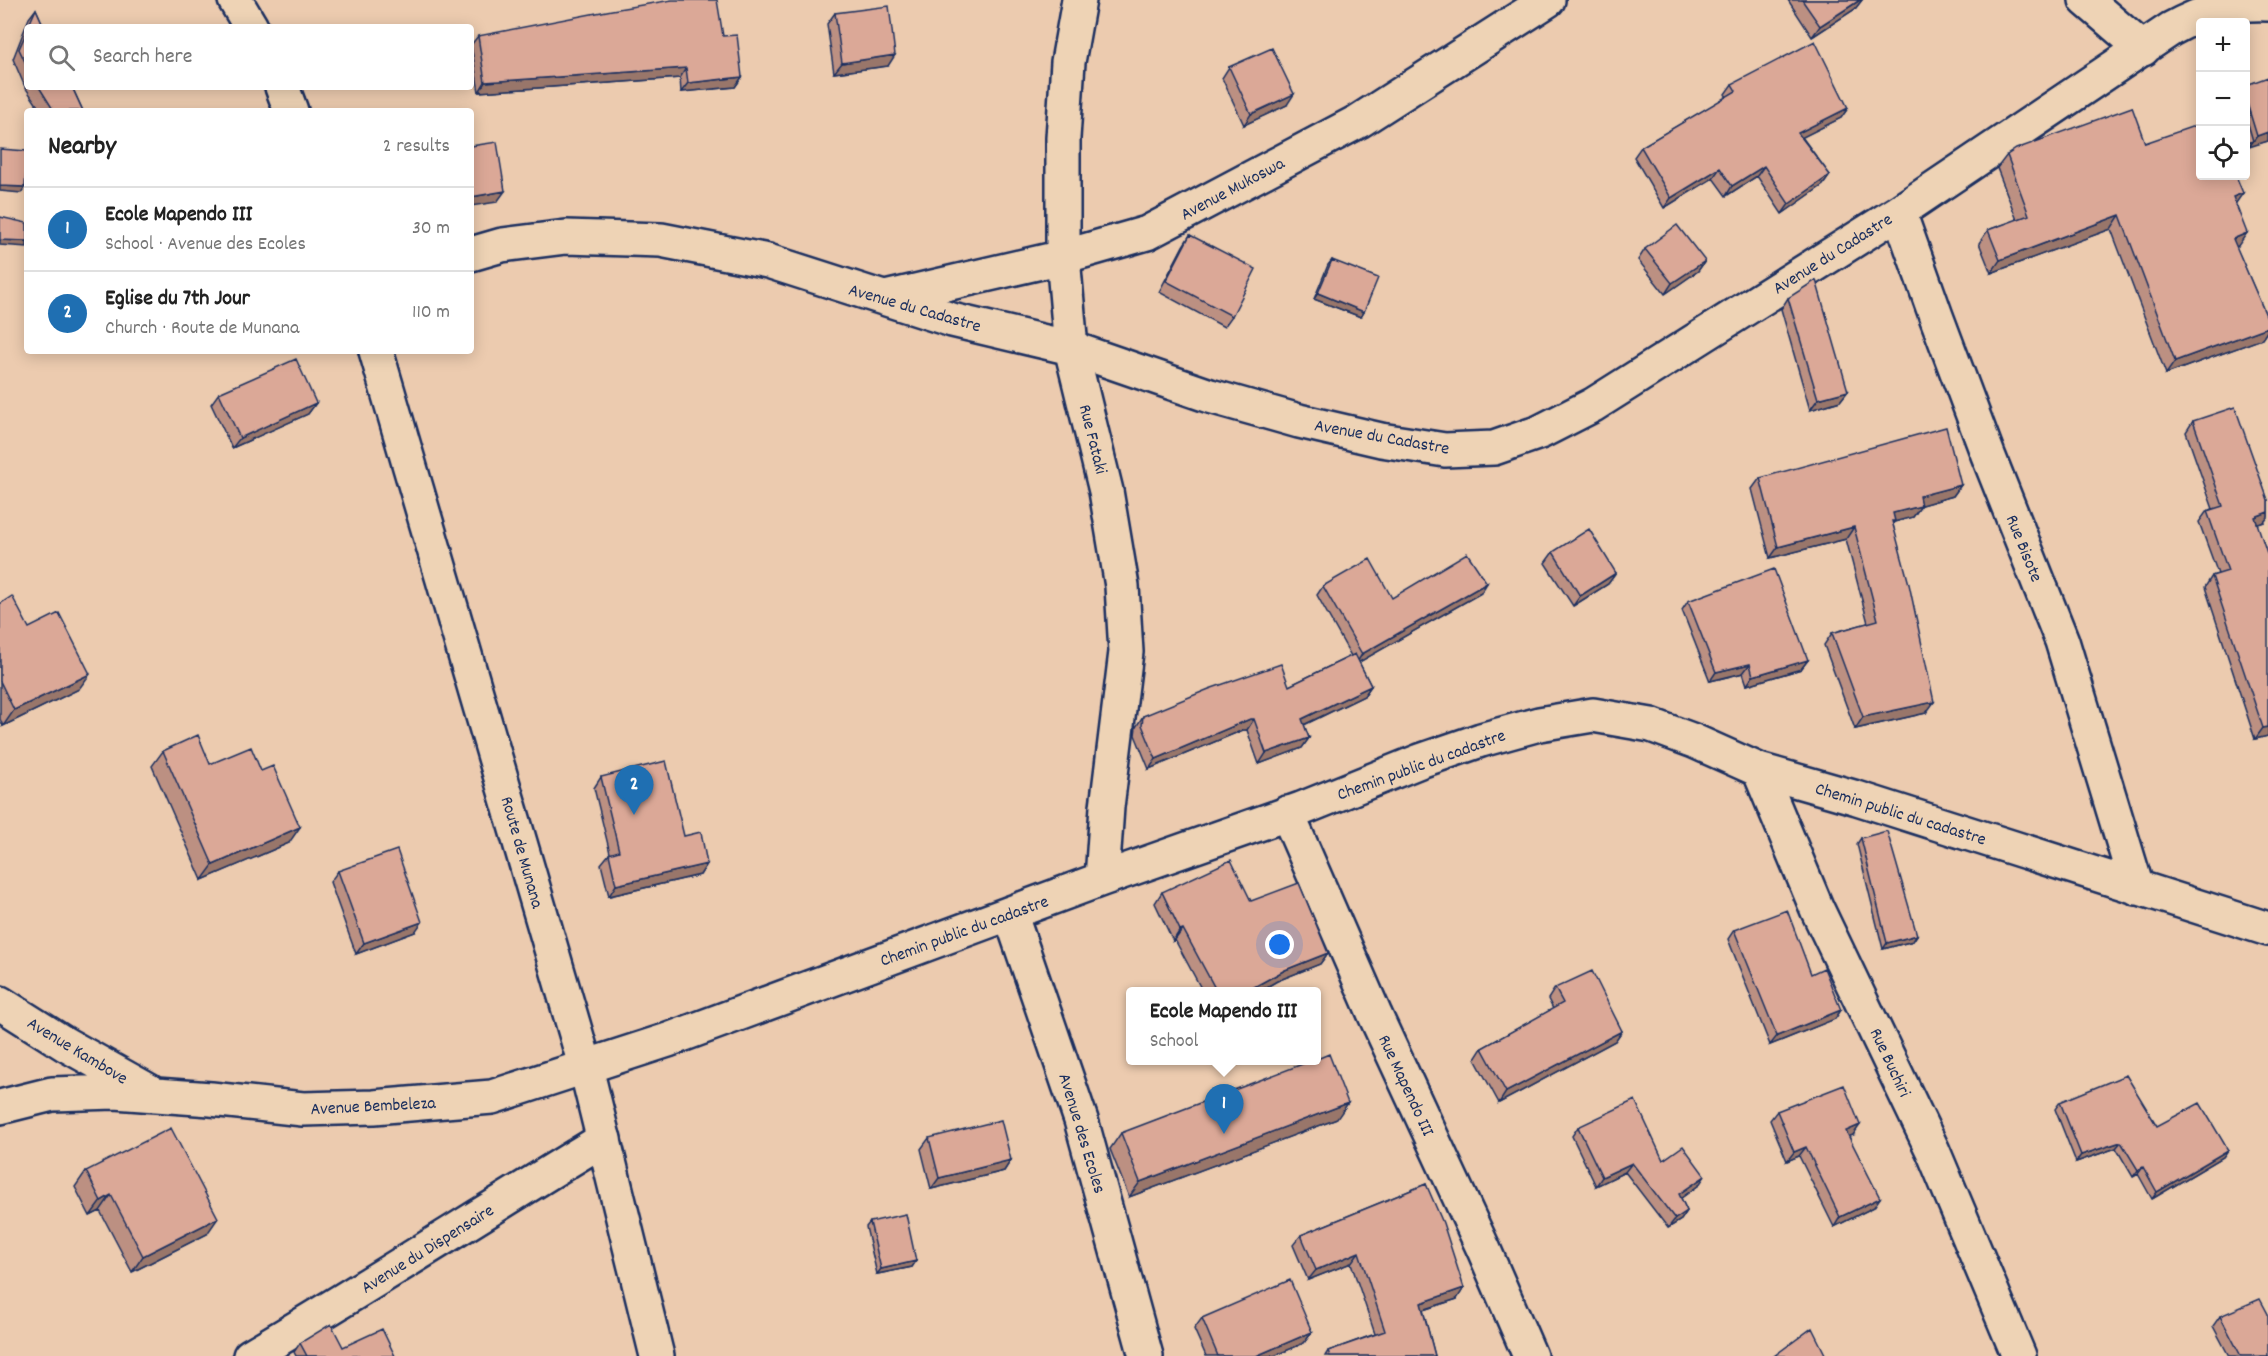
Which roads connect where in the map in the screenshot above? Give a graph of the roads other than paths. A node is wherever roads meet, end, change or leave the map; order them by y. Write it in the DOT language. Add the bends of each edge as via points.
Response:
graph roads {
  1 [pos="235,0"];
  2 [pos="1079,0"];
  3 [pos="2086,0"];
  4 [pos="1542,2"];
  5 [pos="2268,4"];
  6 [pos="249,24"];
  7 [pos="2144,49"];
  8 [pos="283,90"];
  9 [pos="290,108"];
  10 [pos="1899,212"];
  11 [pos="474,253"];
  12 [pos="1063,257"];
  13 [pos="883,299"];
  14 [pos="1071,348"];
  15 [pos="377,354"];
  16 [pos="1759,770"];
  17 [pos="1287,813"];
  18 [pos="1102,879"];
  19 [pos="2137,888"];
  20 [pos="1010,913"];
  21 [pos="2268,929"];
  22 [pos="0,1003"];
  23 [pos="586,1068"];
  24 [pos="156,1095"];
  25 [pos="0,1107"];
  26 [pos="604,1139"];
  27 [pos="250,1356"];
  28 [pos="657,1356"];
  29 [pos="1146,1356"];
  30 [pos="1530,1356"];
  31 [pos="2019,1356"];
  1 -- 6 [label="street"];
  2 -- 12 [label="street, Rue Fataki" via="1068,62 1063,138"];
  3 -- 7 [label="street"];
  4 -- 12 [label="street, Avenue Mukoswa" via="1359,121 1268,170 1147,233"];
  5 -- 7 [label="street, Avenue du Cadastre" via="2221,8 2192,18"];
  7 -- 10 [label="street, Avenue du Cadastre"];
  8 -- 9 [label="street"];
  10 -- 14 [label="street, Avenue du Cadastre" via="1593,405 1540,432 1494,448 1445,450 1299,421 1210,396"];
  10 -- 19 [label="street, Rue Bisote" via="1935,316 2062,641"];
  11 -- 13 [label="street, Avenue du Cadastre" via="502,245 566,237 661,240 768,261"];
  12 -- 13 [label="street, Avenue Mukoswa"];
  12 -- 14 [label="street, Rue Fataki"];
  13 -- 14 [label="street, Avenue du Cadastre"];
  14 -- 18 [label="street, Rue Fataki" via="1106,491 1122,586 1126,652"];
  15 -- 23 [label="street, Route de Munana"];
  16 -- 17 [label="street, Chemin public du cadastre" via="1651,725 1593,715 1481,740"];
  16 -- 19 [label="street, Chemin public du cadastre"];
  16 -- 31 [label="street, Rue Buchiri" via="1817,909 1933,1151"];
  17 -- 18 [label="street, Chemin public du cadastre"];
  17 -- 30 [label="street, Rue Mapendo III"];
  18 -- 20 [label="street, Chemin public du cadastre"];
  19 -- 21 [label="street, Chemin public du cadastre"];
  20 -- 23 [label="street, Chemin public du cadastre"];
  20 -- 29 [label="street, Avenue des Ecoles" via="1081,1120"];
  22 -- 24 [label="street, Avenue Kambove"];
  23 -- 24 [label="street, Avenue Bembeleza" via="492,1096 374,1107 303,1109"];
  23 -- 26 [label="street, Route de Munana"];
  24 -- 25 [label="street, Avenue Bembeleza" via="52,1094"];
  26 -- 27 [label="street, Avenue du Dispensaire"];
  26 -- 28 [label="street, Route de Munana"];
}
